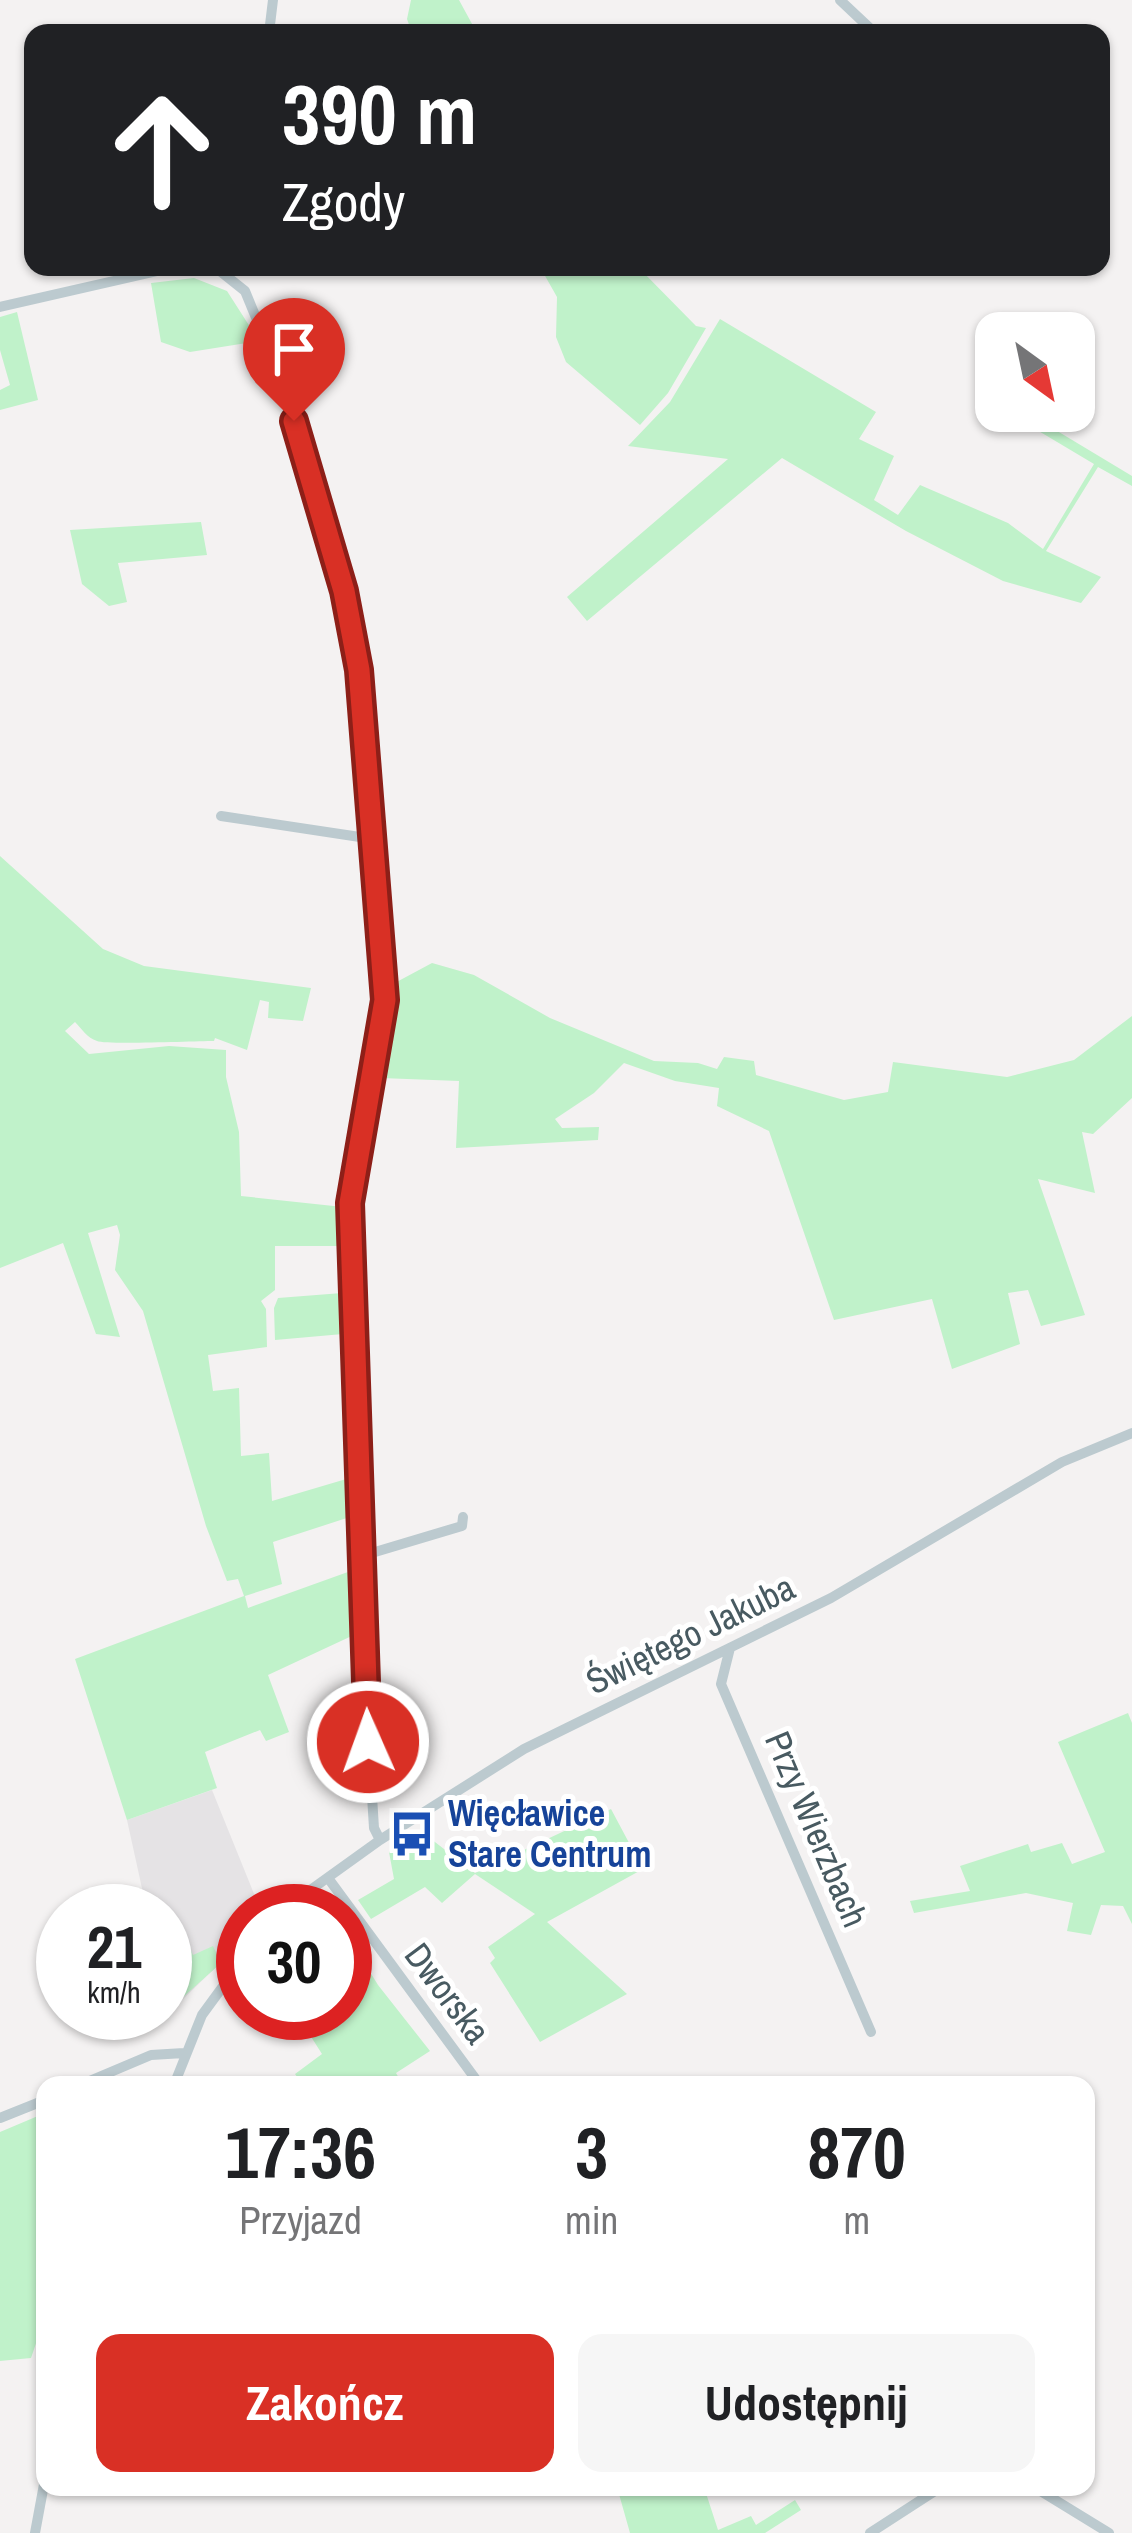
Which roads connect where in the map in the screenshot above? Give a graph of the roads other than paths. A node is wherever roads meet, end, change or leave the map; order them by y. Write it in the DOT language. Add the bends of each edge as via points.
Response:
graph roads {
  1 [pos="840,0"];
  2 [pos="865,24"];
  3 [pos="136,276"];
  4 [pos="229,276"];
  5 [pos="0,307"];
  6 [pos="221,816"];
  7 [pos="374,838"];
  8 [pos="1132,1433"];
  9 [pos="463,1517"];
  10 [pos="365,1555"];
  11 [pos="730,1648"];
  12 [pos="380,1840"];
  13 [pos="328,1878"];
  14 [pos="321,1884"];
  15 [pos="216,1995"];
  16 [pos="871,2032"];
  17 [pos="184,2054"];
  18 [pos="101,2076"];
  19 [pos="177,2076"];
  20 [pos="472,2076"];
  21 [pos="36,2104"];
  22 [pos="0,2118"];
  23 [pos="42,2496"];
  24 [pos="926,2496"];
  25 [pos="1048,2496"];
  26 [pos="35,2533"];
  27 [pos="870,2533"];
  28 [pos="1108,2533"];
  1 -- 2 [label="street"];
  3 -- 5 [label="street"];
  4 -- 7 [label="street" via="250,302 281,378 333,552 359,670"];
  6 -- 7 [label="street"];
  7 -- 10 [label="street" via="385,1000 350,1203"];
  8 -- 11 [label="street, Świętego Jakuba" via="1062,1462 870,1577"];
  9 -- 10 [label="street" via="462,1526"];
  10 -- 12 [label="street" via="366,1700"];
  11 -- 12 [label="street, Świętego Jakuba" via="524,1749"];
  11 -- 16 [label="street, Przy Wierzbach" via="722,1684"];
  12 -- 13 [label="street, Świętego Jakuba"];
  13 -- 14 [label="street, Świętego Jakuba"];
  13 -- 20 [label="street, Dworska"];
  15 -- 17 [label="street"];
  17 -- 18 [label="street" via="151,2055"];
  17 -- 19 [label="street"];
  21 -- 22 [label="street"];
  23 -- 26 [label="street"];
  24 -- 27 [label="street"];
  25 -- 28 [label="street"];
}
